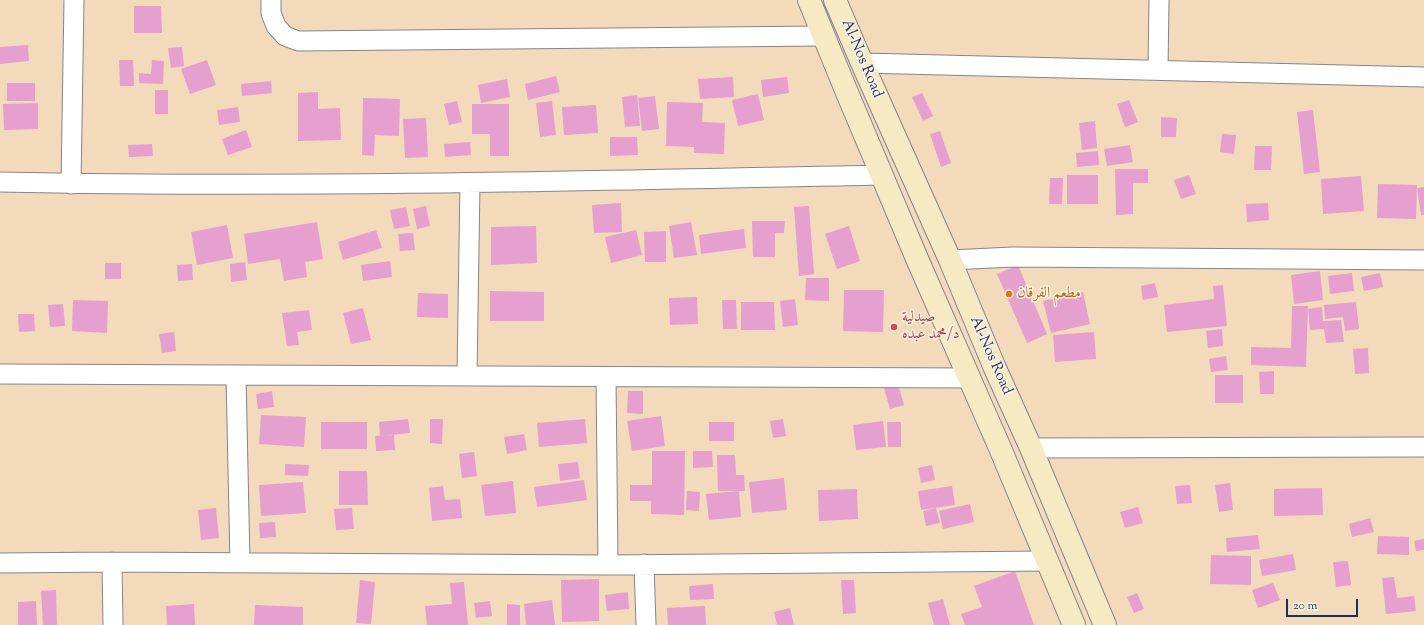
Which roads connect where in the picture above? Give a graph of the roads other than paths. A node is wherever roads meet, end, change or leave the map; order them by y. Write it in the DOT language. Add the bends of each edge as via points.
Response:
graph roads {
  1 [pos="74,0"];
  2 [pos="271,0"];
  3 [pos="809,0"];
  4 [pos="835,0"];
  5 [pos="1159,0"];
  6 [pos="823,36"];
  7 [pos="862,63"];
  8 [pos="1158,70"];
  9 [pos="1424,77"];
  10 [pos="882,175"];
  11 [pos="0,182"];
  12 [pos="470,183"];
  13 [pos="71,184"];
  14 [pos="950,260"];
  15 [pos="1424,260"];
  16 [pos="0,374"];
  17 [pos="467,375"];
  18 [pos="236,376"];
  19 [pos="606,377"];
  20 [pos="969,378"];
  21 [pos="1424,447"];
  22 [pos="1032,448"];
  23 [pos="1047,561"];
  24 [pos="112,562"];
  25 [pos="240,563"];
  26 [pos="0,564"];
  27 [pos="644,564"];
  28 [pos="608,565"];
  29 [pos="113,625"];
  30 [pos="646,625"];
  31 [pos="1074,625"];
  32 [pos="1105,625"];
  1 -- 13 [label="street"];
  2 -- 6 [label="street" via="271,13 276,26 284,36 298,41"];
  3 -- 6 [label="main road, Al-Nos Road"];
  4 -- 7 [label="main road, Al-Nos Road"];
  5 -- 8 [label="street"];
  6 -- 10 [label="main road, Al-Nos Road"];
  7 -- 8 [label="street"];
  7 -- 14 [label="main road, Al-Nos Road"];
  8 -- 9 [label="street"];
  10 -- 12 [label="street"];
  10 -- 20 [label="main road, Al-Nos Road"];
  11 -- 13 [label="street"];
  12 -- 13 [label="street"];
  12 -- 17 [label="street"];
  14 -- 15 [label="street" via="1013,257"];
  14 -- 22 [label="main road, Al-Nos Road" via="994,366"];
  16 -- 18 [label="street"];
  17 -- 18 [label="street"];
  17 -- 19 [label="street"];
  18 -- 25 [label="street"];
  19 -- 20 [label="street"];
  19 -- 28 [label="street"];
  20 -- 23 [label="main road, Al-Nos Road"];
  21 -- 22 [label="street"];
  22 -- 32 [label="main road, Al-Nos Road"];
  23 -- 27 [label="street"];
  23 -- 31 [label="main road, Al-Nos Road"];
  24 -- 25 [label="street"];
  24 -- 26 [label="street"];
  24 -- 29 [label="street"];
  25 -- 28 [label="street"];
  27 -- 28 [label="street"];
  27 -- 30 [label="street"];
}
